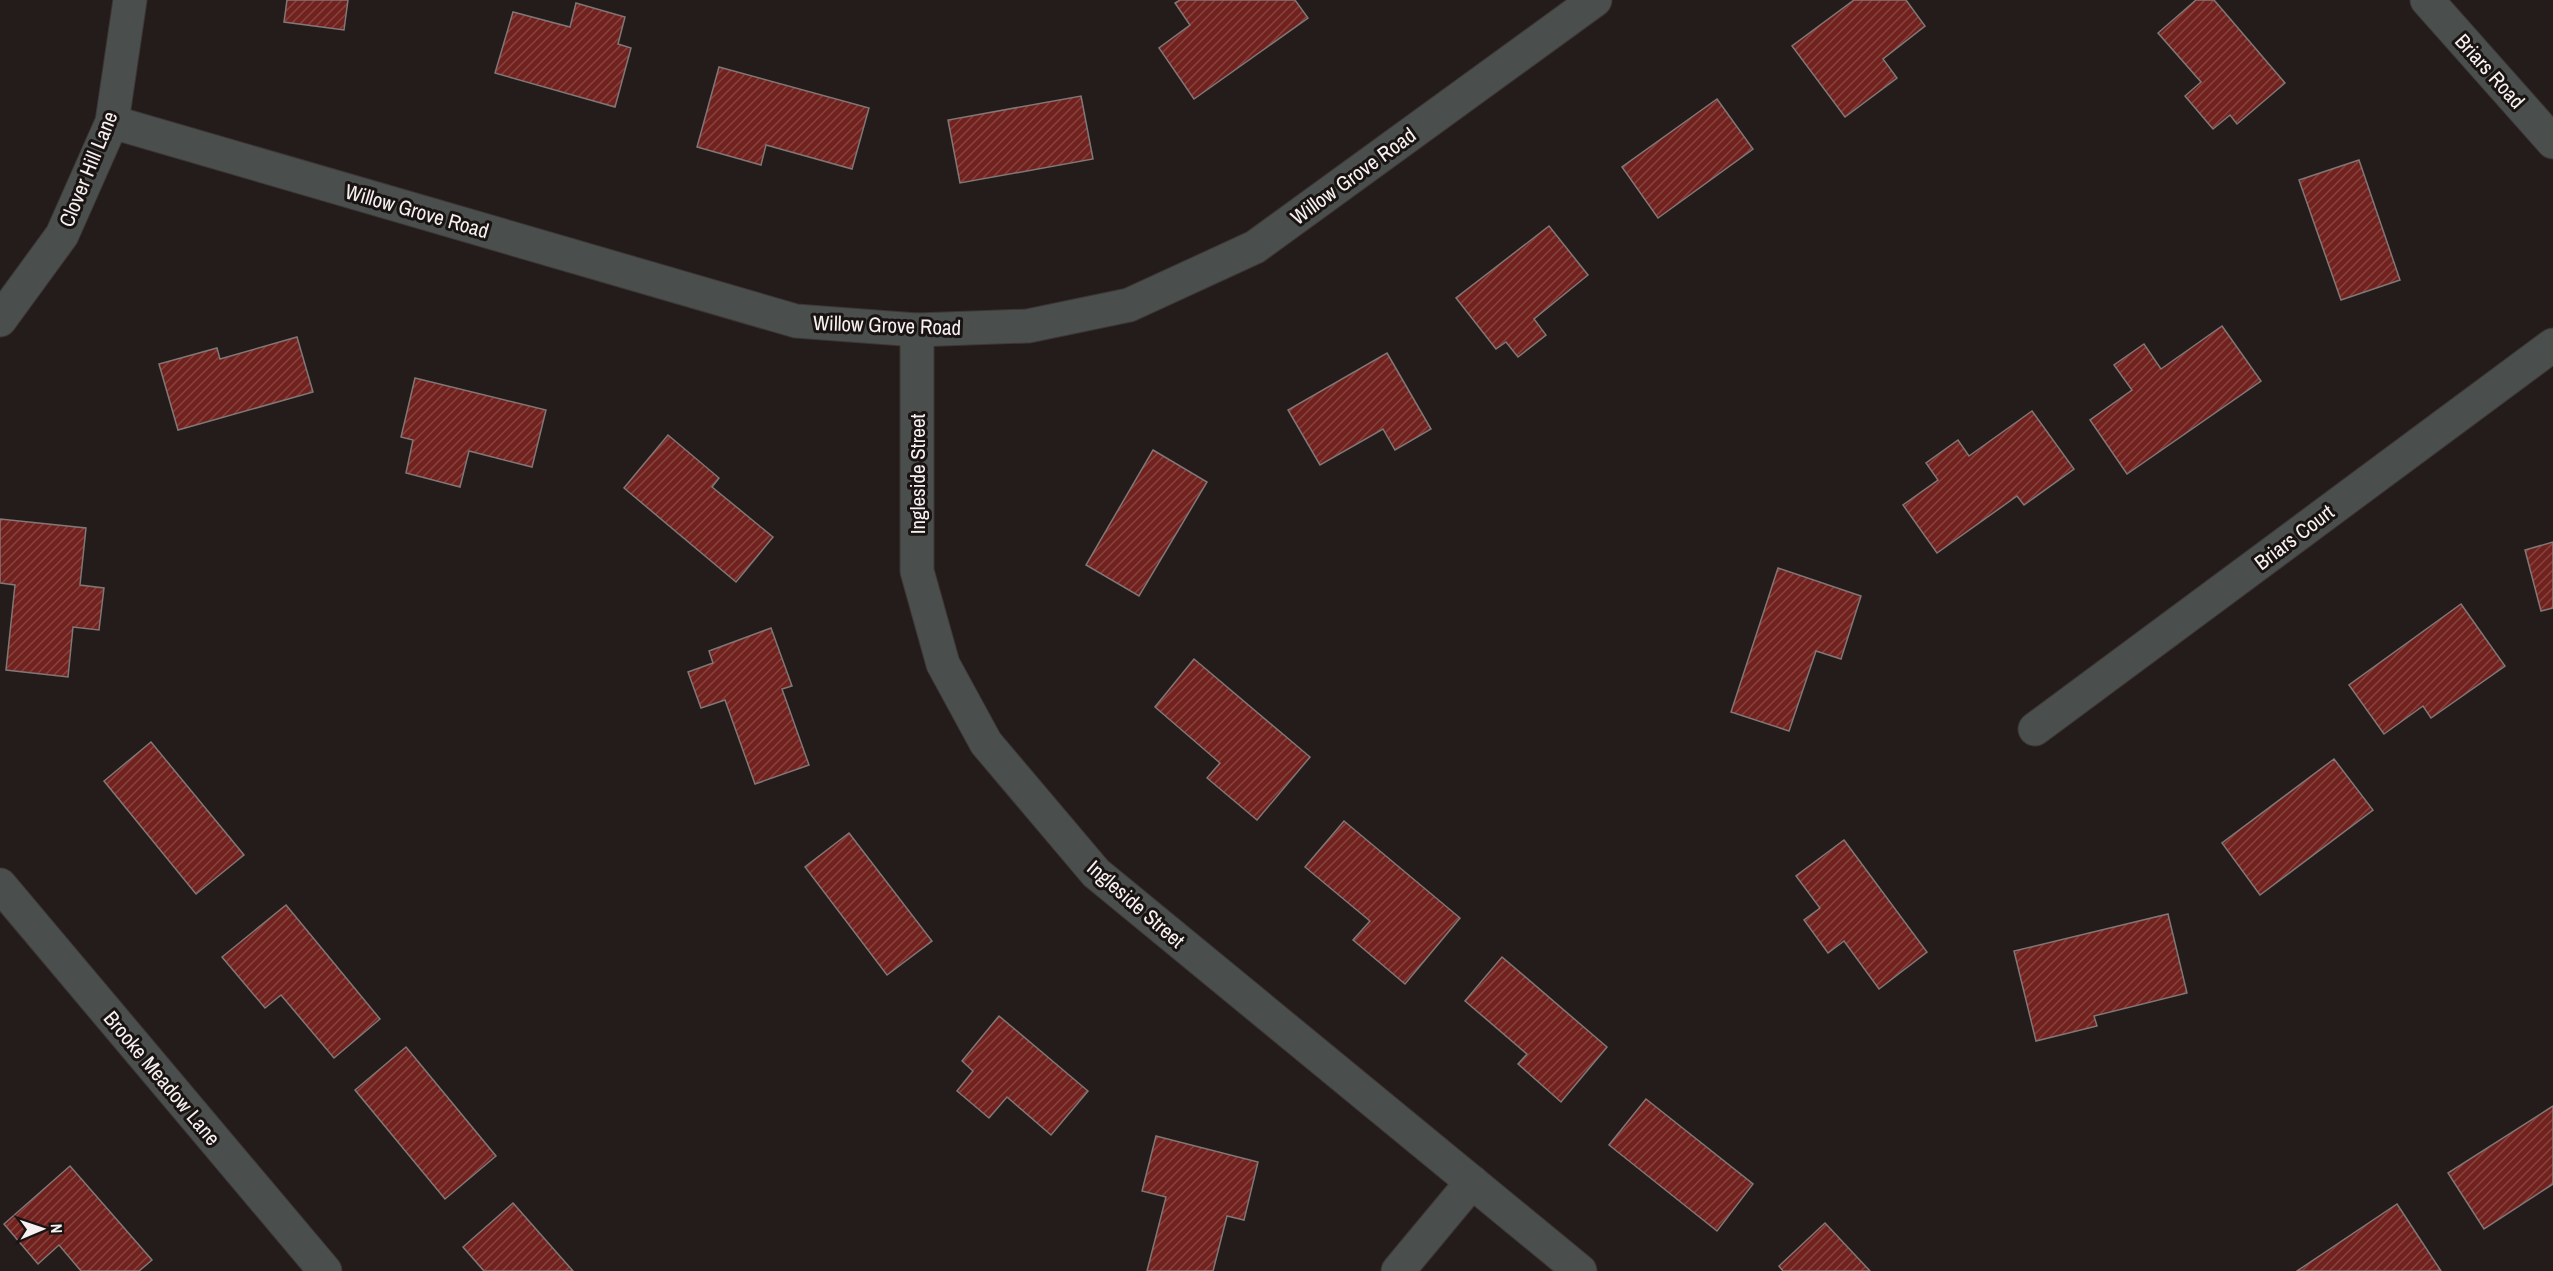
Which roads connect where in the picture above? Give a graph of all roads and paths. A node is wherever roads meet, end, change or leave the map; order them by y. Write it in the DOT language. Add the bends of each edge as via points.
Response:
graph roads {
  1 [pos="130,0"];
  2 [pos="1594,0"];
  3 [pos="2427,0"];
  4 [pos="112,122"];
  5 [pos="2553,142"];
  6 [pos="0,320"];
  7 [pos="917,330"];
  8 [pos="2553,345"];
  9 [pos="2035,729"];
  10 [pos="0,885"];
  11 [pos="1472,1182"];
  12 [pos="325,1271"];
  13 [pos="1398,1271"];
  14 [pos="1580,1271"];
  1 -- 4 [label="street, Clover Hill Lane"];
  2 -- 7 [label="street, Willow Grove Road" via="1255,247 1128,305 1028,326"];
  3 -- 5 [label="street, Briars Road"];
  4 -- 6 [label="street, Clover Hill Lane" via="62,235"];
  4 -- 7 [label="street, Willow Grove Road" via="796,321"];
  7 -- 11 [label="street, Ingleside Street" via="917,571 943,664 986,743 1096,873"];
  8 -- 9 [label="street, Briars Court"];
  10 -- 12 [label="street, Brooke Meadow Lane"];
  11 -- 13 [label="street"];
  11 -- 14 [label="street, Ingleside Street"];
}
